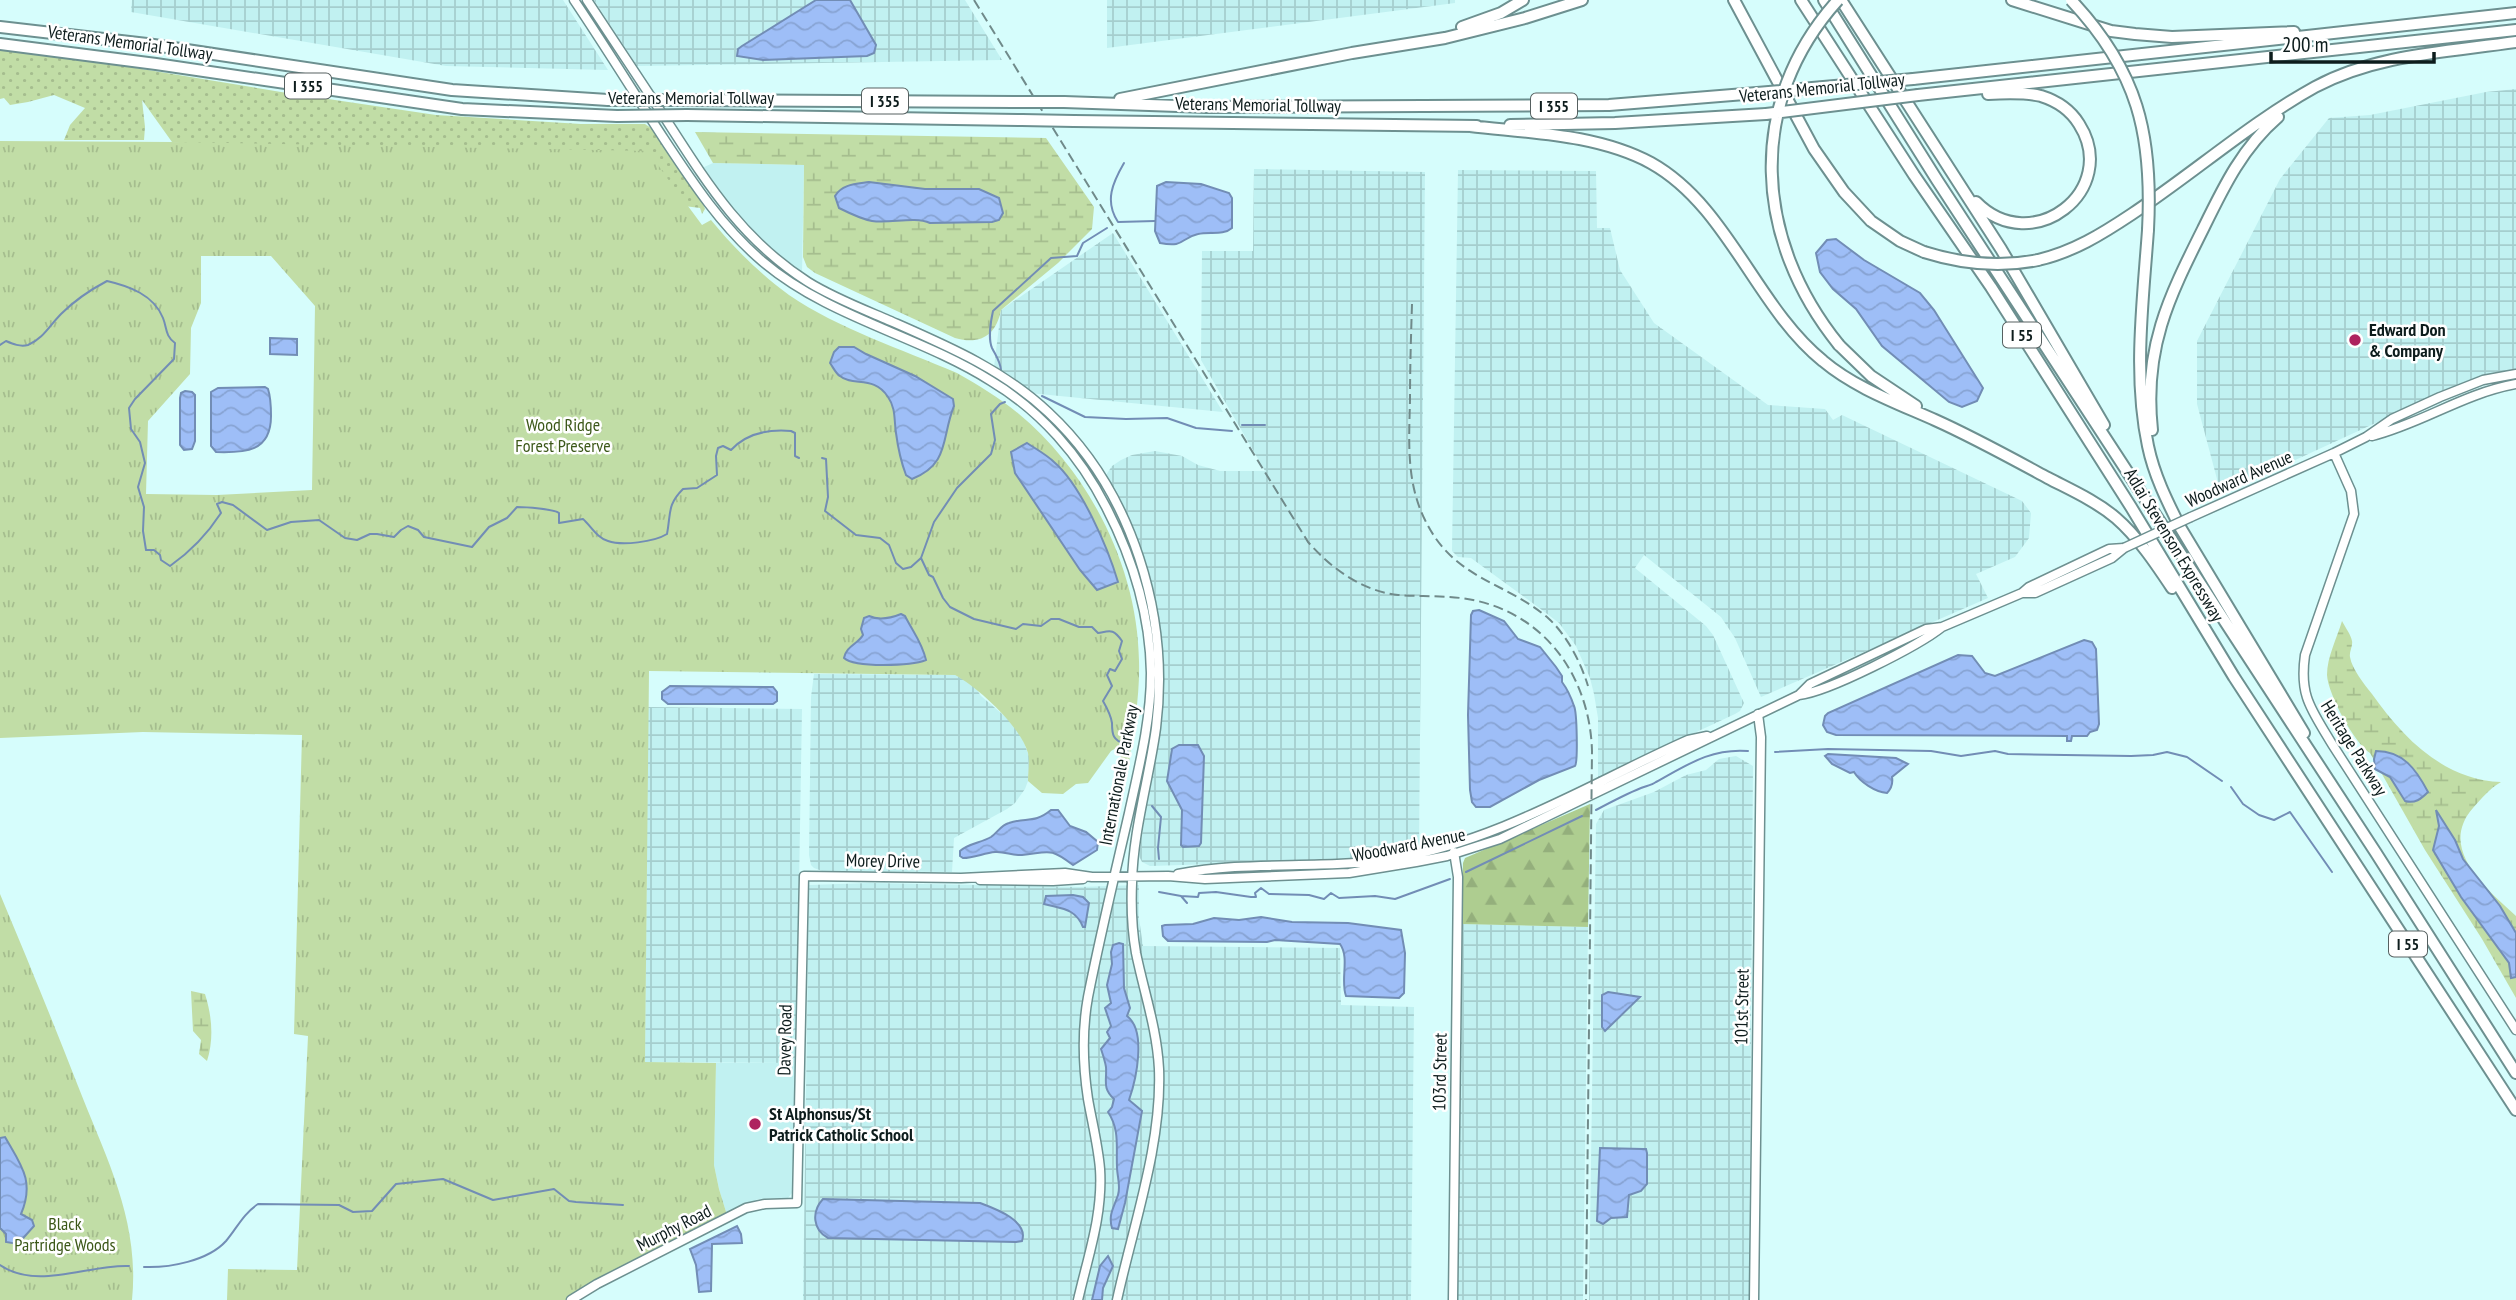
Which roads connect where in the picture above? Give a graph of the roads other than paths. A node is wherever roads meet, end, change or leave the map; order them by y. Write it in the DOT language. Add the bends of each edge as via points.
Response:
graph roads {
  1 [pos="574,0"];
  2 [pos="587,0"];
  3 [pos="1523,0"];
  4 [pos="1582,0"];
  5 [pos="1734,0"];
  6 [pos="1801,0"];
  7 [pos="1824,0"];
  8 [pos="1840,0"];
  9 [pos="2012,0"];
  10 [pos="2071,0"];
  11 [pos="2516,13"];
  12 [pos="0,27"];
  13 [pos="2516,30"];
  14 [pos="2311,35"];
  15 [pos="2516,42"];
  16 [pos="0,44"];
  17 [pos="1352,53"];
  18 [pos="2317,87"];
  19 [pos="1922,95"];
  20 [pos="1095,103"];
  21 [pos="1471,126"];
  22 [pos="1926,133"];
  23 [pos="2516,374"];
  24 [pos="2516,384"];
  25 [pos="1023,391"];
  26 [pos="1014,398"];
  27 [pos="1951,428"];
  28 [pos="2366,437"];
  29 [pos="2334,453"];
  30 [pos="2146,501"];
  31 [pos="2180,527"];
  32 [pos="2234,677"];
  33 [pos="1758,714"];
  34 [pos="1454,850"];
  35 [pos="2376,853"];
  36 [pos="804,876"];
  37 [pos="1132,877"];
  38 [pos="1116,878"];
  39 [pos="2516,1030"];
  40 [pos="2516,1073"];
  41 [pos="2516,1110"];
  42 [pos="797,1203"];
  43 [pos="571,1300"];
  44 [pos="1078,1300"];
  45 [pos="1117,1300"];
  46 [pos="1453,1300"];
  47 [pos="1754,1300"];
  1 -- 26 [label="street, Internationale Parkway" via="705,200 746,247 826,304 970,368"];
  2 -- 25 [label="street, Internationale Parkway" via="724,206 759,244 822,290 981,362"];
  3 -- 17 [label="highway" via="1468,26"];
  4 -- 17 [label="highway" via="1446,38"];
  5 -- 18 [label="highway, bridge" via="1814,149 1844,192 1900,241 1948,260 2006,265 2071,250 2154,200 2267,117"];
  6 -- 32 [label="highway, Adlai Stevenson Expressway / I 55" via="2003,305"];
  7 -- 30 [label="highway, Adlai Stevenson Expressway / I 55"];
  8 -- 22 [label="highway"];
  8 -- 27 [label="highway, bridge" via="1820,20 1799,56 1773,127 1771,167 1780,236 1792,272 1839,345 1871,376"];
  9 -- 14 [label="highway" via="2111,31 2135,34 2172,37 2286,31"];
  10 -- 31 [label="highway, bridge" via="2105,41 2124,75 2143,128 2149,168 2141,393 2148,447"];
  11 -- 14 [label="highway, Veterans Memorial Tollway / I 355"];
  12 -- 20 [label="highway, Veterans Memorial Tollway / I 355, bridge" via="452,90 608,100"];
  13 -- 19 [label="highway, Veterans Memorial Tollway / I 355"];
  14 -- 20 [label="highway, Veterans Memorial Tollway / I 355, bridge" via="1913,79 1609,105 1206,107"];
  15 -- 18 [label="highway" via="2374,64"];
  16 -- 21 [label="highway, Veterans Memorial Tollway / I 355, bridge" via="462,109 617,116"];
  17 -- 20 [label="highway"];
  18 -- 31 [label="highway" via="2269,125 2239,161 2163,314 2153,361 2151,418 2159,465"];
  19 -- 21 [label="highway, Veterans Memorial Tollway / I 355, bridge" via="1766,114"];
  19 -- 22 [label="highway" via="2017,93 2050,100 2071,113 2082,130 2089,152 2088,172 2077,197 2060,213 2036,223 2008,222 1975,201"];
  21 -- 27 [label="highway" via="1578,139 1650,163 1703,207 1814,354 1848,379"];
  22 -- 30 [label="highway" via="2008,260"];
  23 -- 28 [label="street, Woodward Avenue" via="2448,393 2392,419"];
  24 -- 28 [label="street, Woodward Avenue" via="2470,396 2394,430"];
  25 -- 26 [label="street"];
  25 -- 37 [label="street, Internationale Parkway" via="1064,428 1096,470 1125,522 1151,599 1160,672 1156,728"];
  26 -- 38 [label="street, Internationale Parkway" via="1059,437 1089,475 1136,576 1146,620 1148,718"];
  27 -- 32 [label="highway" via="2116,518 2160,569"];
  28 -- 29 [label="street, Woodward Avenue"];
  29 -- 33 [label="street, Woodward Avenue, bridge" via="2035,593 2022,593 1927,629"];
  29 -- 39 [label="street, Heritage Parkway" via="2351,491 2354,514 2305,655 2305,698"];
  30 -- 35 [label="highway, Adlai Stevenson Expressway / I 55"];
  31 -- 35 [label="highway"];
  32 -- 41 [label="highway, Adlai Stevenson Expressway / I 55"];
  33 -- 34 [label="street, Woodward Avenue" via="1500,839"];
  33 -- 47 [label="street, 101st Street"];
  34 -- 37 [label="street, Woodward Avenue" via="1349,873"];
  34 -- 46 [label="street, 103rd Street" via="1458,877"];
  35 -- 40 [label="highway, Adlai Stevenson Expressway / I 55"];
  36 -- 38 [label="street, Morey Drive" via="961,878 1065,873"];
  36 -- 42 [label="street, Davey Road"];
  37 -- 38 [label="street, Woodward Avenue"];
  37 -- 45 [label="street, Internationale Parkway" via="1134,940 1154,1027 1159,1084 1153,1143"];
  38 -- 44 [label="street, Internationale Parkway" via="1086,1018 1085,1069 1099,1154 1100,1192 1094,1243"];
  42 -- 43 [label="street, Murphy Road" via="746,1208"];
}
